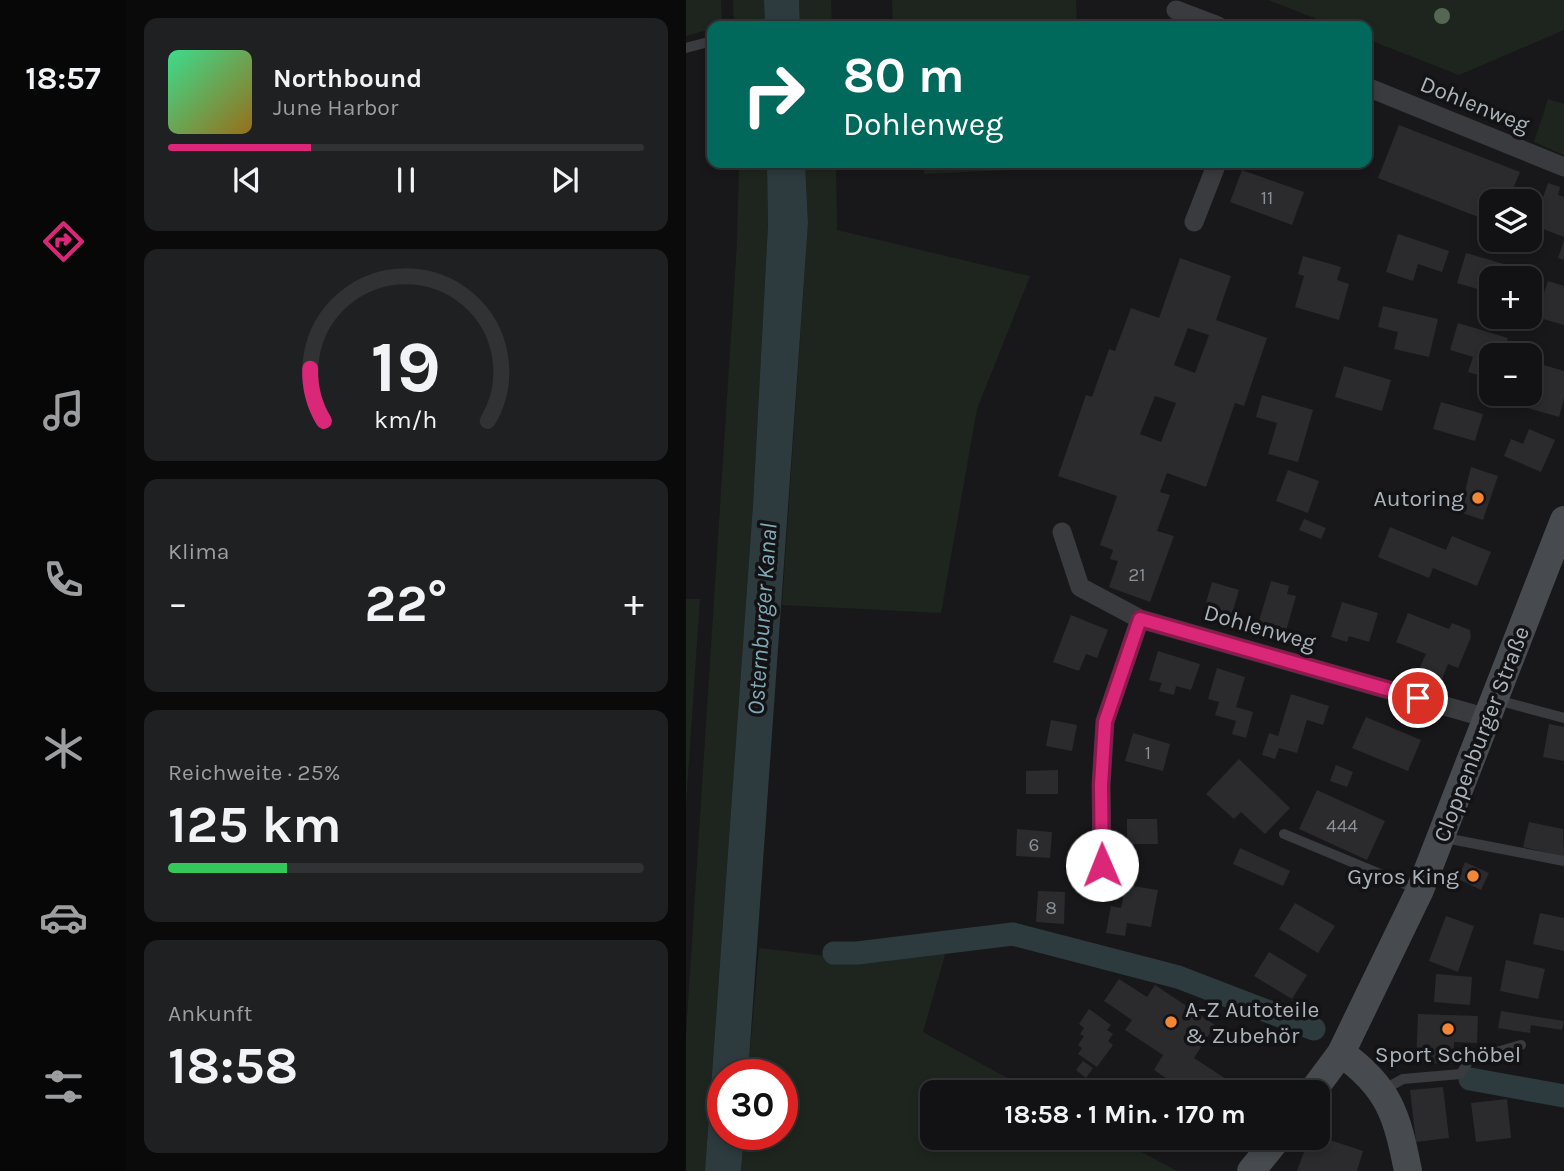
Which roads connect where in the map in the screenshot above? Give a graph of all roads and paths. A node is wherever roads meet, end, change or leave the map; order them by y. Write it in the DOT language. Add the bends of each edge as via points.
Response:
graph roads {
  1 [pos="1176,9"];
  2 [pos="1206,21"];
  3 [pos="707,42"];
  4 [pos="686,48"];
  5 [pos="1372,89"];
  6 [pos="1564,167"];
  7 [pos="1215,168"];
  8 [pos="1194,222"];
  9 [pos="1563,526"];
  10 [pos="1062,532"];
  11 [pos="1140,619"];
  12 [pos="1491,708"];
  13 [pos="1564,718"];
  14 [pos="1284,834"];
  15 [pos="1441,837"];
  16 [pos="1564,861"];
  17 [pos="1102,865"];
  18 [pos="1420,890"];
  19 [pos="1521,1045"];
  20 [pos="1340,1053"];
  21 [pos="1321,1080"];
  22 [pos="1381,1091"];
  23 [pos="1268,1150"];
  24 [pos="1251,1171"];
  25 [pos="1408,1171"];
  1 -- 2 [label="street"];
  3 -- 4 [label="lane"];
  5 -- 6 [label="street, Dohlenweg"];
  7 -- 8 [label="street"];
  9 -- 12 [label="main road, Cloppenburger Straße"];
  10 -- 11 [label="street, Dohlenweg" via="1080,587"];
  11 -- 12 [label="street, Dohlenweg"];
  11 -- 17 [label="street" via="1105,722"];
  12 -- 13 [label="lane"];
  12 -- 15 [label="main road, Cloppenburger Straße"];
  14 -- 18 [label="lane"];
  15 -- 16 [label="lane"];
  15 -- 18 [label="main road, Cloppenburger Straße"];
  18 -- 20 [label="main road, Cloppenburger Straße"];
  19 -- 22 [label="lane" via="1469,1060 1461,1074 1403,1079"];
  20 -- 21 [label="main road, Cloppenburger Straße"];
  20 -- 22 [label="main road" via="1366,1070"];
  22 -- 25 [label="main road" via="1395,1118"];
  23 -- 24 [label="main road"];
}
